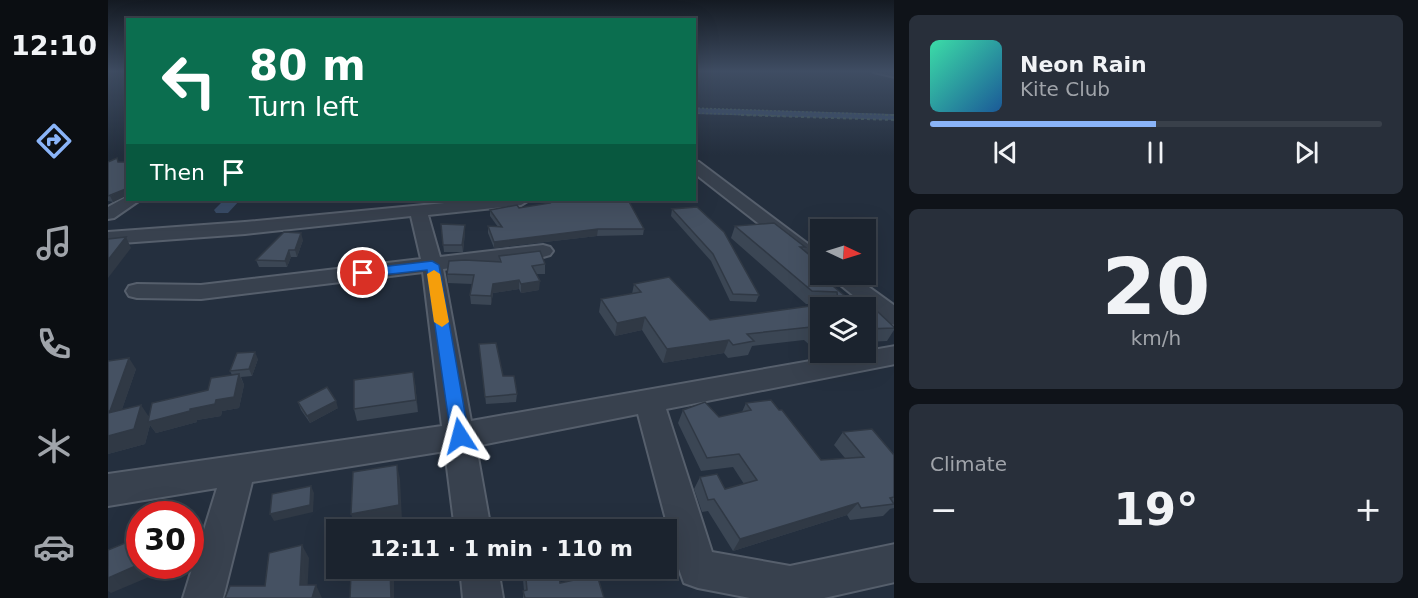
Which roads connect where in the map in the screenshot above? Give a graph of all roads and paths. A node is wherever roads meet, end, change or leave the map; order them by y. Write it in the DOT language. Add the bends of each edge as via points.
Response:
graph roads {
  1 [pos="696,108"];
  2 [pos="696,113"];
  3 [pos="894,115"];
  4 [pos="894,120"];
  5 [pos="696,166"];
  6 [pos="717,182"];
  7 [pos="696,184"];
  8 [pos="130,201"];
  9 [pos="508,201"];
  10 [pos="418,208"];
  11 [pos="108,214"];
  12 [pos="108,238"];
  13 [pos="543,250"];
  14 [pos="810,254"];
  15 [pos="432,265"];
  16 [pos="851,285"];
  17 [pos="137,291"];
  18 [pos="894,318"];
  19 [pos="894,355"];
  20 [pos="649,401"];
  21 [pos="460,436"];
  22 [pos="239,470"];
  23 [pos="108,490"];
  24 [pos="472,519"];
  25 [pos="894,563"];
  26 [pos="480,579"];
  27 [pos="203,598"];
  28 [pos="483,598"];
  1 -- 3 [label="path"];
  2 -- 4 [label="path"];
  5 -- 6 [label="street"];
  6 -- 7 [label="street"];
  6 -- 14 [label="street"];
  8 -- 11 [label="street"];
  9 -- 10 [label="street"];
  10 -- 12 [label="street" via="245,228"];
  10 -- 15 [label="street"];
  13 -- 15 [label="street"];
  15 -- 17 [label="street" via="201,292"];
  15 -- 21 [label="street"];
  16 -- 18 [label="street"];
  19 -- 20 [label="street"];
  20 -- 21 [label="street"];
  20 -- 25 [label="street" via="698,569 790,586"];
  21 -- 22 [label="street"];
  21 -- 24 [label="street"];
  22 -- 23 [label="street"];
  22 -- 27 [label="street"];
  26 -- 28 [label="street"];
}
